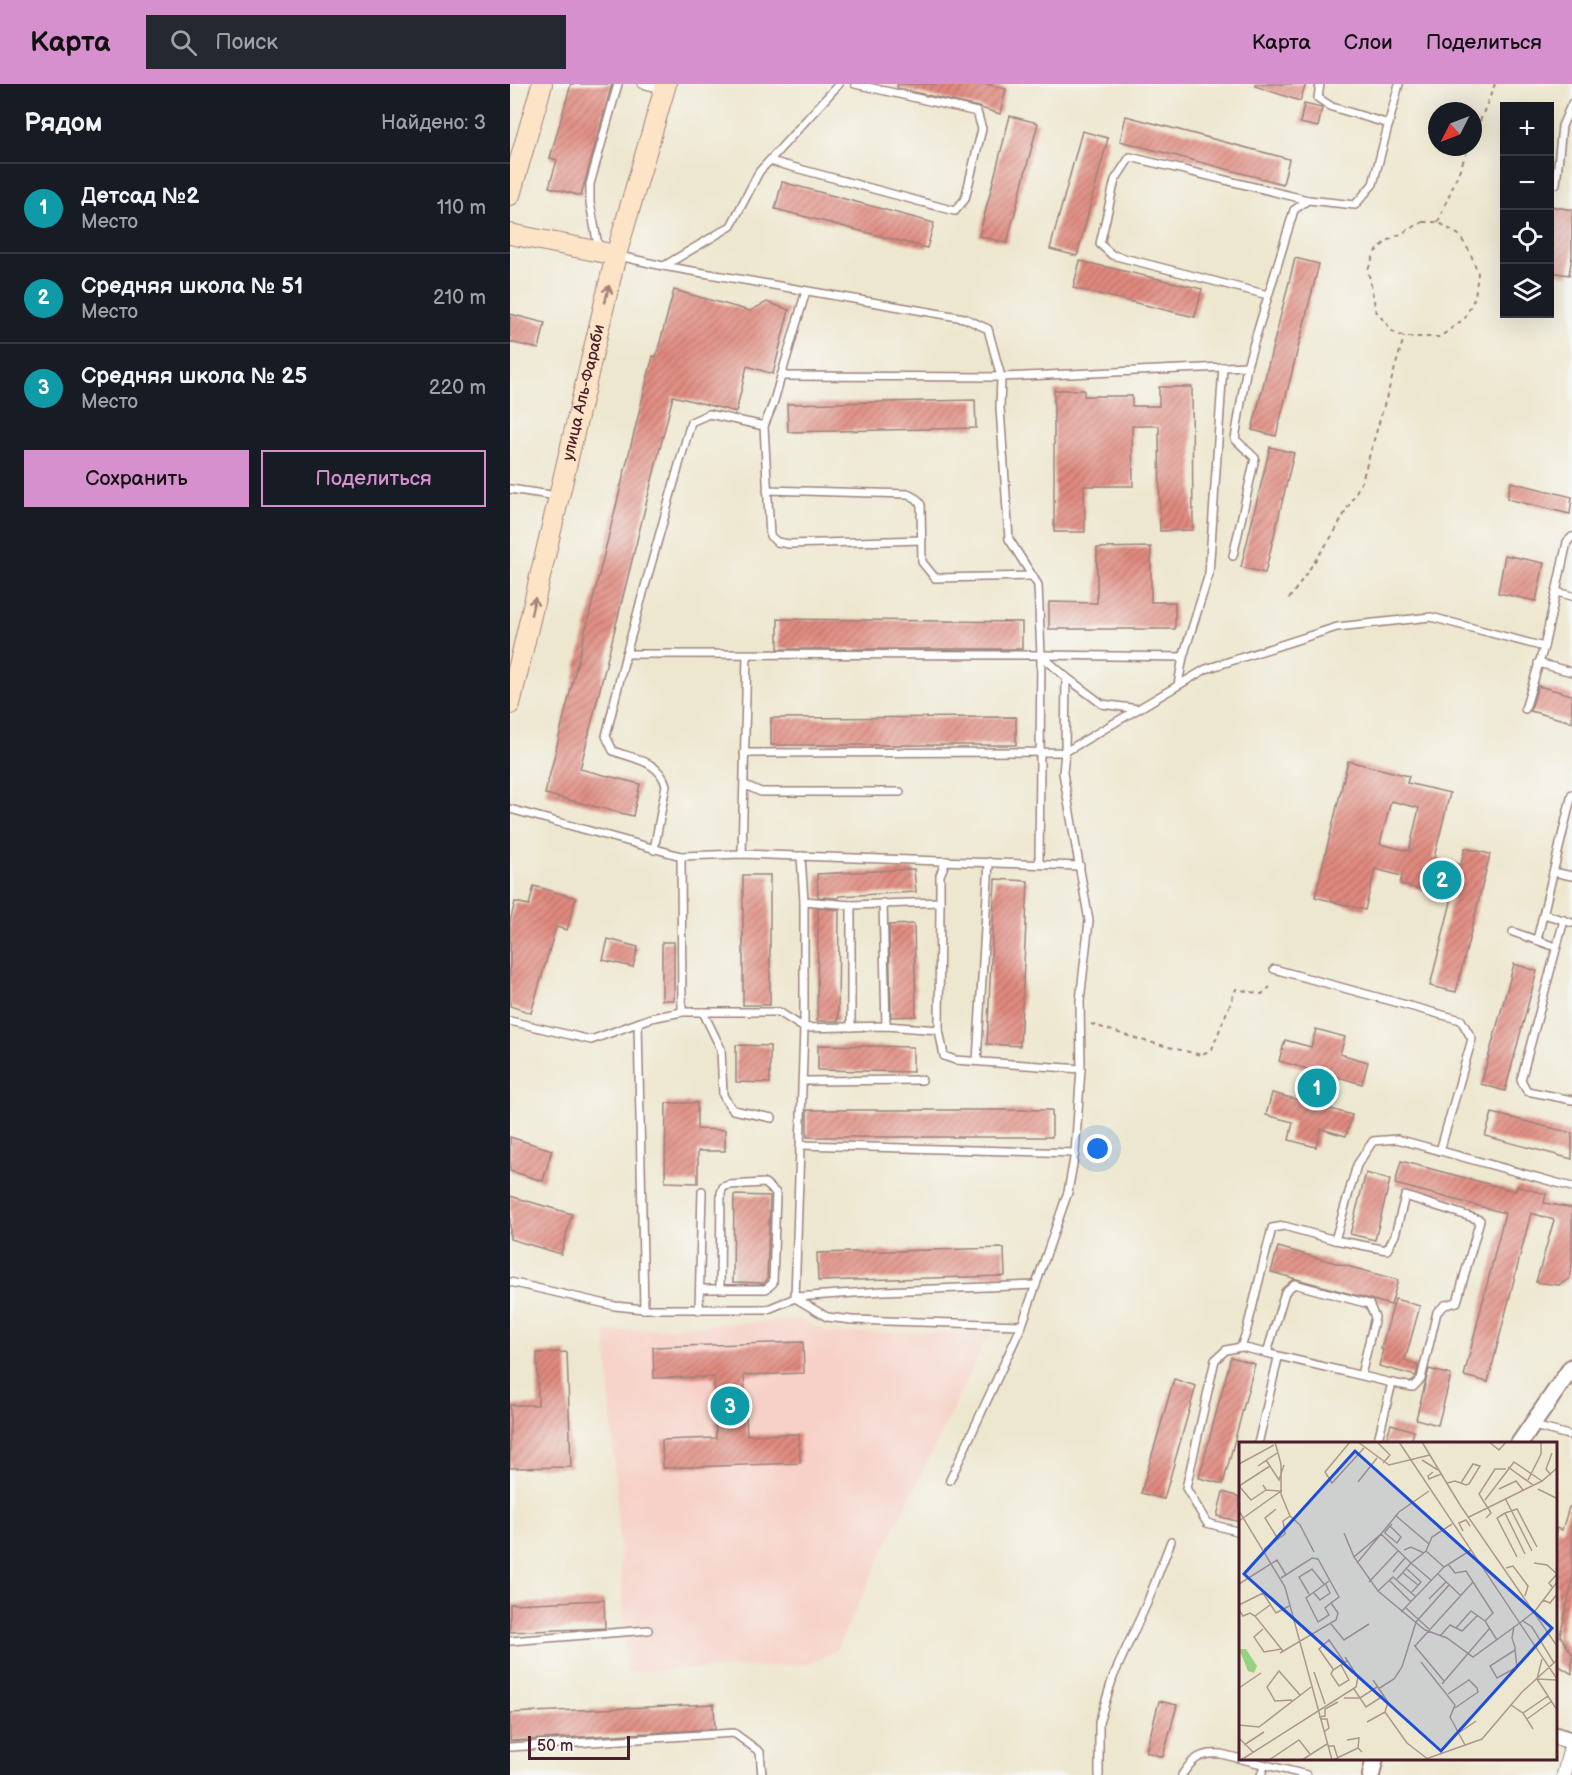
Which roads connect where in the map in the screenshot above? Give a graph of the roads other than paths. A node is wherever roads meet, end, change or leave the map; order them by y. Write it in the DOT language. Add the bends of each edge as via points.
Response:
graph roads {
  1 [pos="542,84"];
  2 [pos="618,84"];
  3 [pos="642,84"];
  4 [pos="839,84"];
  5 [pos="855,84"];
  6 [pos="1320,84"];
  7 [pos="1399,84"];
  8 [pos="665,87"];
  9 [pos="1572,103"];
  10 [pos="1389,124"];
  11 [pos="770,160"];
  12 [pos="1556,184"];
  13 [pos="510,195"];
  14 [pos="1308,200"];
  15 [pos="510,234"];
  16 [pos="608,253"];
  17 [pos="663,266"];
  18 [pos="806,291"];
  19 [pos="1268,295"];
  20 [pos="1247,366"];
  21 [pos="1223,367"];
  22 [pos="780,376"];
  23 [pos="1001,377"];
  24 [pos="764,426"];
  25 [pos="510,489"];
  26 [pos="767,490"];
  27 [pos="559,496"];
  28 [pos="1572,537"];
  29 [pos="922,540"];
  30 [pos="1233,556"];
  31 [pos="1033,576"];
  32 [pos="1557,592"];
  33 [pos="1572,596"];
  34 [pos="1544,647"];
  35 [pos="626,654"];
  36 [pos="747,655"];
  37 [pos="1041,655"];
  38 [pos="1183,657"];
  39 [pos="1538,663"];
  40 [pos="1572,672"];
  41 [pos="1066,677"];
  42 [pos="1178,685"];
  43 [pos="510,704"];
  44 [pos="1138,709"];
  45 [pos="1524,709"];
  46 [pos="1041,752"];
  47 [pos="1065,752"];
  48 [pos="744,753"];
  49 [pos="745,785"];
  50 [pos="900,792"];
  51 [pos="1572,794"];
  52 [pos="510,809"];
  53 [pos="654,849"];
  54 [pos="742,854"];
  55 [pos="681,856"];
  56 [pos="801,856"];
  57 [pos="946,861"];
  58 [pos="989,862"];
  59 [pos="1039,864"];
  60 [pos="1080,866"];
  61 [pos="1553,872"];
  62 [pos="1572,876"];
  63 [pos="804,901"];
  64 [pos="940,902"];
  65 [pos="883,903"];
  66 [pos="851,905"];
  67 [pos="1544,914"];
  68 [pos="1564,920"];
  69 [pos="1572,923"];
  70 [pos="1513,932"];
  71 [pos="1537,940"];
  72 [pos="1557,947"];
  73 [pos="1274,969"];
  74 [pos="682,1012"];
  75 [pos="703,1012"];
  76 [pos="510,1021"];
  77 [pos="638,1023"];
  78 [pos="886,1026"];
  79 [pos="850,1027"];
  80 [pos="804,1028"];
  81 [pos="939,1030"];
  82 [pos="977,1061"];
  83 [pos="1081,1068"];
  84 [pos="922,1080"];
  85 [pos="804,1081"];
  86 [pos="1572,1100"];
  87 [pos="772,1118"];
  88 [pos="801,1145"];
  89 [pos="1440,1151"];
  90 [pos="1075,1154"];
  91 [pos="1572,1188"];
  92 [pos="702,1191"];
  93 [pos="1335,1240"];
  94 [pos="510,1282"];
  95 [pos="1036,1285"];
  96 [pos="700,1289"];
  97 [pos="720,1289"];
  98 [pos="795,1298"];
  99 [pos="644,1309"];
  100 [pos="699,1310"];
  101 [pos="1022,1325"];
  102 [pos="1241,1347"];
  103 [pos="1267,1353"];
  104 [pos="1278,1358"];
  105 [pos="1572,1366"];
  106 [pos="1361,1376"];
  107 [pos="1392,1383"];
  108 [pos="1532,1425"];
  109 [pos="1572,1436"];
  110 [pos="1258,1442"];
  111 [pos="1377,1442"];
  112 [pos="1520,1442"];
  113 [pos="950,1480"];
  114 [pos="1239,1532"];
  115 [pos="1171,1541"];
  116 [pos="648,1630"];
  117 [pos="510,1641"];
  118 [pos="1557,1736"];
  119 [pos="1572,1742"];
  120 [pos="510,1747"];
  121 [pos="1239,1759"];
  122 [pos="1242,1760"];
  123 [pos="1375,1760"];
  124 [pos="1264,1766"];
  125 [pos="762,1775"];
  126 [pos="1099,1775"];
  127 [pos="1182,1775"];
  128 [pos="1261,1775"];
  129 [pos="1307,1775"];
  130 [pos="1371,1775"];
  131 [pos="1564,1775"];
  1 -- 13 [label="main road"];
  2 -- 16 [label="lane" via="590,184 590,203"];
  3 -- 8 [label="lane"];
  4 -- 11 [label="lane"];
  5 -- 11 [label="lane" via="977,112 982,129 965,199 955,212"];
  6 -- 10 [label="lane" via="1318,98 1332,107"];
  7 -- 10 [label="lane"];
  8 -- 16 [label="main road, улица Аль-Фараби"];
  9 -- 12 [label="lane" via="1562,126"];
  10 -- 14 [label="lane" via="1373,184 1355,205"];
  11 -- 17 [label="lane" via="759,172 731,226"];
  14 -- 19 [label="lane" via="1293,210"];
  14 -- 19 [label="lane" via="1130,157 1114,180 1100,244 1112,255"];
  15 -- 16 [label="main road"];
  16 -- 17 [label="lane"];
  27 -- 16 [label="main road, улица Аль-Фараби, one-way"];
  17 -- 18 [label="lane"];
  18 -- 22 [label="lane"];
  18 -- 23 [label="lane" via="964,318 988,329"];
  19 -- 20 [label="lane"];
  20 -- 21 [label="lane"];
  20 -- 30 [label="lane" via="1235,439 1255,458"];
  21 -- 23 [label="lane"];
  21 -- 38 [label="lane" via="1209,574"];
  22 -- 23 [label="lane"];
  22 -- 24 [label="lane"];
  23 -- 31 [label="lane" via="1009,539"];
  24 -- 26 [label="lane"];
  24 -- 35 [label="lane" via="709,414 691,422"];
  25 -- 27 [label="lane"];
  26 -- 29 [label="lane" via="908,494 921,505"];
  26 -- 29 [label="lane" via="770,536 777,542"];
  43 -- 27 [label="main road, улица Аль-Фараби, one-way"];
  28 -- 32 [label="lane" via="1567,542"];
  29 -- 31 [label="lane" via="922,562 935,578"];
  31 -- 37 [label="lane" via="1038,585"];
  32 -- 33 [label="lane"];
  32 -- 34 [label="lane"];
  34 -- 39 [label="lane"];
  34 -- 42 [label="lane" via="1431,616 1337,627 1206,669"];
  35 -- 36 [label="lane"];
  35 -- 53 [label="lane" via="606,736 614,751 656,767 663,776 666,785"];
  36 -- 37 [label="lane"];
  36 -- 48 [label="lane"];
  37 -- 38 [label="lane"];
  37 -- 41 [label="lane"];
  37 -- 46 [label="lane"];
  38 -- 42 [label="lane"];
  39 -- 40 [label="lane"];
  39 -- 45 [label="lane"];
  41 -- 44 [label="lane" via="1102,704"];
  41 -- 47 [label="lane"];
  42 -- 44 [label="lane"];
  44 -- 47 [label="lane"];
  46 -- 47 [label="lane"];
  46 -- 48 [label="lane"];
  46 -- 59 [label="lane"];
  47 -- 60 [label="lane" via="1063,773"];
  48 -- 49 [label="lane"];
  49 -- 50 [label="lane" via="761,792"];
  49 -- 54 [label="lane"];
  51 -- 61 [label="lane"];
  52 -- 53 [label="lane"];
  53 -- 55 [label="lane"];
  54 -- 55 [label="lane"];
  54 -- 56 [label="lane"];
  55 -- 74 [label="lane"];
  56 -- 57 [label="lane"];
  56 -- 63 [label="lane"];
  57 -- 58 [label="lane"];
  57 -- 64 [label="lane" via="940,874"];
  58 -- 59 [label="lane"];
  58 -- 82 [label="lane"];
  59 -- 60 [label="lane"];
  60 -- 83 [label="lane" via="1089,921 1080,1001"];
  61 -- 62 [label="lane"];
  61 -- 67 [label="lane"];
  63 -- 66 [label="lane"];
  63 -- 80 [label="lane"];
  64 -- 65 [label="lane"];
  64 -- 81 [label="lane"];
  65 -- 66 [label="lane"];
  65 -- 78 [label="lane"];
  66 -- 79 [label="lane"];
  67 -- 68 [label="lane"];
  67 -- 71 [label="lane"];
  68 -- 69 [label="lane"];
  68 -- 72 [label="lane"];
  70 -- 71 [label="lane"];
  71 -- 72 [label="lane"];
  72 -- 86 [label="lane" via="1521,1080 1527,1091"];
  73 -- 89 [label="lane" via="1461,1020 1472,1039"];
  74 -- 75 [label="lane"];
  74 -- 77 [label="lane"];
  75 -- 80 [label="lane" via="779,1012"];
  75 -- 87 [label="lane" via="722,1049 723,1095 727,1102 733,1110"];
  76 -- 77 [label="lane" via="591,1040"];
  77 -- 99 [label="lane"];
  78 -- 79 [label="lane"];
  78 -- 81 [label="lane"];
  79 -- 80 [label="lane"];
  80 -- 85 [label="lane"];
  81 -- 82 [label="lane" via="944,1056"];
  82 -- 83 [label="lane"];
  83 -- 90 [label="lane"];
  84 -- 85 [label="lane"];
  85 -- 88 [label="lane"];
  88 -- 90 [label="lane"];
  88 -- 98 [label="lane"];
  89 -- 91 [label="lane"];
  89 -- 93 [label="lane" via="1397,1139 1373,1141 1357,1165"];
  90 -- 95 [label="lane" via="1068,1192"];
  92 -- 96 [label="lane"];
  93 -- 102 [label="lane" via="1284,1226 1272,1228"];
  93 -- 107 [label="lane" via="1387,1250 1405,1196 1480,1220 1457,1302 1444,1305 1437,1312 1420,1379 1413,1387"];
  94 -- 99 [label="lane"];
  95 -- 98 [label="lane"];
  95 -- 101 [label="lane"];
  96 -- 97 [label="lane"];
  96 -- 100 [label="lane"];
  97 -- 97 [label="lane" via="766,1289 773,1283 776,1193 765,1183 723,1187"];
  98 -- 100 [label="lane" via="768,1309"];
  98 -- 101 [label="lane" via="827,1317 852,1320"];
  99 -- 100 [label="lane"];
  101 -- 113 [label="lane"];
  102 -- 103 [label="lane"];
  102 -- 114 [label="lane" via="1226,1350 1215,1360 1186,1488 1207,1523"];
  103 -- 104 [label="lane"];
  103 -- 106 [label="lane" via="1285,1292 1294,1284 1369,1304 1375,1317"];
  104 -- 106 [label="lane"];
  104 -- 110 [label="lane"];
  105 -- 108 [label="street"];
  106 -- 107 [label="lane"];
  107 -- 111 [label="lane"];
  108 -- 109 [label="lane"];
  108 -- 112 [label="street"];
  115 -- 126 [label="lane" via="1109,1689 1099,1723"];
  116 -- 117 [label="lane"];
  118 -- 119 [label="street"];
  119 -- 131 [label="street"];
  120 -- 125 [label="lane" via="734,1733 760,1752"];
  121 -- 127 [label="lane" via="1207,1753 1195,1758"];
  122 -- 124 [label="lane"];
  123 -- 130 [label="street"];
  124 -- 128 [label="lane"];
  124 -- 129 [label="lane"];
}
